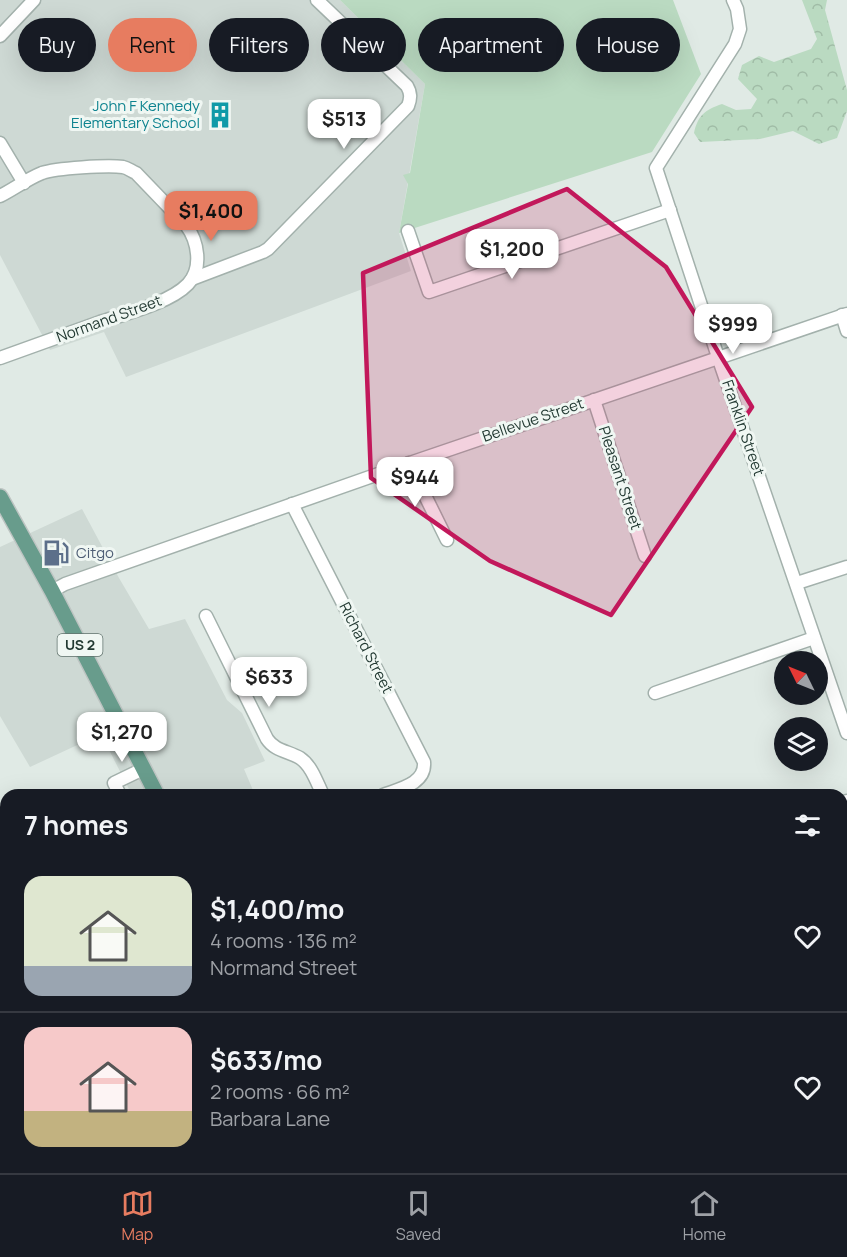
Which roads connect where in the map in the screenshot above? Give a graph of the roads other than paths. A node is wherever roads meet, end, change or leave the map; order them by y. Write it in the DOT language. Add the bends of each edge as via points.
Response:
graph roads {
  1 [pos="34,0"];
  2 [pos="317,0"];
  3 [pos="733,0"];
  4 [pos="0,36"];
  5 [pos="0,143"];
  6 [pos="24,183"];
  7 [pos="0,196"];
  8 [pos="670,210"];
  9 [pos="408,231"];
  10 [pos="192,279"];
  11 [pos="844,315"];
  12 [pos="847,331"];
  13 [pos="718,357"];
  14 [pos="0,358"];
  15 [pos="594,400"];
  16 [pos="409,463"];
  17 [pos="0,497"];
  18 [pos="292,504"];
  19 [pos="447,540"];
  20 [pos="645,556"];
  21 [pos="847,567"];
  22 [pos="797,583"];
  23 [pos="52,591"];
  24 [pos="206,616"];
  25 [pos="814,638"];
  26 [pos="655,693"];
  27 [pos="847,733"];
  28 [pos="143,769"];
  29 [pos="117,789"];
  30 [pos="154,789"];
  31 [pos="320,789"];
  32 [pos="409,789"];
  1 -- 4 [label="street"];
  2 -- 10 [label="street, Normand Street" via="407,86 411,101 268,249"];
  3 -- 8 [label="street, Franklin Street" via="740,28 735,44 656,168"];
  5 -- 6 [label="street"];
  6 -- 7 [label="street"];
  6 -- 10 [label="street" via="42,173 96,167 123,167 136,173 192,232 198,255"];
  8 -- 9 [label="street" via="429,292"];
  8 -- 13 [label="street, Franklin Street"];
  10 -- 14 [label="street, Normand Street" via="173,295 144,308"];
  11 -- 12 [label="street"];
  11 -- 13 [label="street, Bellevue Street"];
  13 -- 15 [label="street, Bellevue Street"];
  13 -- 22 [label="street, Franklin Street"];
  15 -- 16 [label="street, Bellevue Street"];
  15 -- 20 [label="street, Pleasant Street"];
  16 -- 18 [label="street, Bellevue Street"];
  16 -- 19 [label="street"];
  17 -- 23 [label="main road, US 2"];
  18 -- 23 [label="street, Bellevue Street"];
  18 -- 32 [label="street, Richard Street" via="422,759 422,775"];
  21 -- 22 [label="street"];
  22 -- 25 [label="street, Franklin Street"];
  23 -- 28 [label="main road, US 2"];
  24 -- 31 [label="street" via="267,739 306,764"];
  25 -- 26 [label="street"];
  25 -- 27 [label="street, Franklin Street"];
  28 -- 29 [label="street" via="114,783"];
  28 -- 30 [label="main road, US 2"];
}
